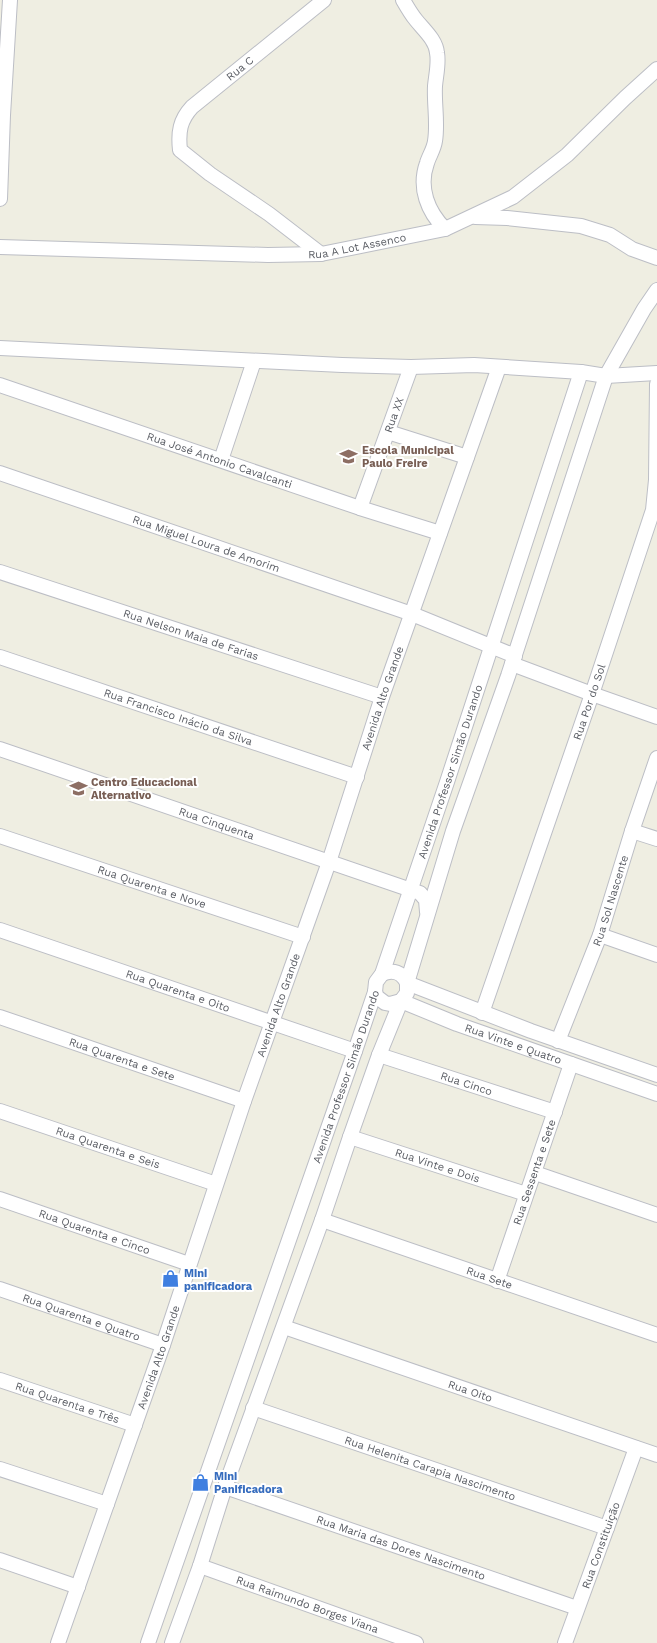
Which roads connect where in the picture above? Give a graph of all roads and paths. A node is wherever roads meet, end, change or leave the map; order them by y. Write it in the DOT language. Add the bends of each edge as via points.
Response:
graph roads {
  1 [pos="10,0"];
  2 [pos="324,0"];
  3 [pos="403,0"];
  4 [pos="657,69"];
  5 [pos="1,115"];
  6 [pos="0,199"];
  7 [pos="472,217"];
  8 [pos="446,230"];
  9 [pos="0,247"];
  10 [pos="321,254"];
  11 [pos="657,258"];
  12 [pos="657,290"];
  13 [pos="0,348"];
  14 [pos="254,361"];
  15 [pos="411,367"];
  16 [pos="499,367"];
  17 [pos="581,372"];
  18 [pos="657,373"];
  19 [pos="606,376"];
  20 [pos="657,384"];
  21 [pos="0,385"];
  22 [pos="388,432"];
  23 [pos="467,456"];
  24 [pos="221,460"];
  25 [pos="0,473"];
  26 [pos="360,508"];
  27 [pos="655,510"];
  28 [pos="440,533"];
  29 [pos="0,572"];
  30 [pos="412,614"];
  31 [pos="492,646"];
  32 [pos="0,657"];
  33 [pos="513,660"];
  34 [pos="592,694"];
  35 [pos="382,697"];
  36 [pos="657,717"];
  37 [pos="0,749"];
  38 [pos="657,758"];
  39 [pos="357,777"];
  40 [pos="632,831"];
  41 [pos="0,836"];
  42 [pos="657,839"];
  43 [pos="329,862"];
  44 [pos="410,889"];
  45 [pos="426,919"];
  46 [pos="0,930"];
  47 [pos="600,935"];
  48 [pos="303,937"];
  49 [pos="657,955"];
  50 [pos="382,974"];
  51 [pos="407,983"];
  52 [pos="375,992"];
  53 [pos="401,1001"];
  54 [pos="464,1005"];
  55 [pos="482,1013"];
  56 [pos="0,1017"];
  57 [pos="272,1022"];
  58 [pos="458,1024"];
  59 [pos="558,1041"];
  60 [pos="355,1051"];
  61 [pos="379,1055"];
  62 [pos="572,1064"];
  63 [pos="657,1075"];
  64 [pos="657,1094"];
  65 [pos="244,1101"];
  66 [pos="0,1111"];
  67 [pos="555,1112"];
  68 [pos="350,1137"];
  69 [pos="535,1173"];
  70 [pos="216,1184"];
  71 [pos="526,1194"];
  72 [pos="0,1199"];
  73 [pos="657,1215"];
  74 [pos="322,1220"];
  75 [pos="189,1264"];
  76 [pos="497,1281"];
  77 [pos="0,1289"];
  78 [pos="284,1327"];
  79 [pos="657,1335"];
  80 [pos="163,1345"];
  81 [pos="0,1380"];
  82 [pos="253,1408"];
  83 [pos="135,1426"];
  84 [pos="636,1448"];
  85 [pos="657,1455"];
  86 [pos="0,1469"];
  87 [pos="225,1487"];
  88 [pos="107,1504"];
  89 [pos="607,1528"];
  90 [pos="0,1560"];
  91 [pos="200,1566"];
  92 [pos="78,1587"];
  93 [pos="577,1608"];
  94 [pos="58,1643"];
  95 [pos="148,1643"];
  96 [pos="172,1643"];
  97 [pos="416,1643"];
  98 [pos="565,1643"];
  1 -- 5 [label="street"];
  2 -- 10 [label="street, Rua C" via="192,107 181,121 179,140 180,150"];
  3 -- 8 [label="street" via="435,44 438,53 435,87 436,136 423,180 431,212"];
  4 -- 7 [label="street, Rua A Lot Assenco" via="568,155 513,197"];
  5 -- 6 [label="street"];
  7 -- 8 [label="street, Rua A Lot Assenco"];
  7 -- 11 [label="street" via="581,226 610,235 632,249"];
  8 -- 10 [label="street, Rua A Lot Assenco"];
  9 -- 10 [label="street, Rua A Lot Assenco" via="268,256"];
  12 -- 19 [label="street, Avenida Professor Simão Durando"];
  13 -- 14 [label="street"];
  14 -- 15 [label="street"];
  14 -- 24 [label="street"];
  15 -- 16 [label="street"];
  15 -- 22 [label="street, Rua XX"];
  16 -- 17 [label="street"];
  16 -- 23 [label="street, Avenida Alto Grande"];
  17 -- 19 [label="street"];
  17 -- 31 [label="street, Avenida Professor Simão Durando"];
  18 -- 19 [label="street"];
  19 -- 33 [label="street, Avenida Professor Simão Durando"];
  20 -- 27 [label="street, Rua Por do Sol"];
  21 -- 24 [label="street, Rua José Antonio Cavalcanti"];
  22 -- 23 [label="street"];
  22 -- 26 [label="street, Rua XX"];
  23 -- 28 [label="street, Avenida Alto Grande"];
  24 -- 26 [label="street, Rua José Antonio Cavalcanti"];
  25 -- 30 [label="street, Rua Miguel Loura de Amorim"];
  26 -- 28 [label="street, Rua José Antonio Cavalcanti"];
  27 -- 34 [label="street, Rua Por do Sol"];
  28 -- 30 [label="street, Avenida Alto Grande"];
  29 -- 35 [label="street, Rua Nelson Maia de Farias"];
  30 -- 31 [label="street, Rua Miguel Loura de Amorim"];
  30 -- 35 [label="street, Avenida Alto Grande"];
  31 -- 33 [label="street, Rua Miguel Loura de Amorim"];
  31 -- 44 [label="street, Avenida Professor Simão Durando"];
  32 -- 39 [label="street, Rua Francisco Inácio da Silva"];
  33 -- 34 [label="street, Rua Miguel Loura de Amorim"];
  33 -- 45 [label="street, Avenida Professor Simão Durando" via="455,824"];
  34 -- 36 [label="street, Rua Miguel Loura de Amorim"];
  34 -- 55 [label="street, Rua Por do Sol"];
  35 -- 39 [label="street, Avenida Alto Grande"];
  37 -- 43 [label="street, Rua Cinquenta"];
  38 -- 40 [label="street, Rua Sol Nascente"];
  39 -- 43 [label="street, Avenida Alto Grande"];
  40 -- 42 [label="street"];
  40 -- 47 [label="street, Rua Sol Nascente"];
  41 -- 48 [label="street, Rua Quarenta e Nove"];
  43 -- 44 [label="street, Rua Cinquenta"];
  43 -- 48 [label="street, Avenida Alto Grande"];
  44 -- 45 [label="street, Rua Cinquenta" via="424,896 427,907"];
  44 -- 50 [label="street, Avenida Professor Simão Durando"];
  45 -- 51 [label="street, Avenida Professor Simão Durando"];
  46 -- 57 [label="street, Rua Quarenta e Oito"];
  47 -- 49 [label="street"];
  47 -- 59 [label="street, Rua Sol Nascente"];
  48 -- 57 [label="street, Avenida Alto Grande"];
  50 -- 51 [label="street, Rua Vinte e Quatro" via="397,972"];
  50 -- 52 [label="street, Avenida Professor Simão Durando" via="376,982"];
  51 -- 53 [label="street, Avenida Professor Simão Durando" via="407,993"];
  51 -- 54 [label="street, Rua Vinte e Quatro"];
  52 -- 53 [label="street, Rua Vinte e Quatro" via="385,1003"];
  52 -- 60 [label="street, Avenida Professor Simão Durando"];
  53 -- 58 [label="street, Rua Vinte e Quatro"];
  53 -- 61 [label="street, Avenida Professor Simão Durando"];
  54 -- 55 [label="street, Rua Vinte e Quatro"];
  54 -- 58 [label="street"];
  55 -- 59 [label="street, Rua Vinte e Quatro"];
  56 -- 65 [label="street, Rua Quarenta e Sete"];
  57 -- 60 [label="street, Rua Quarenta e Oito"];
  57 -- 65 [label="street, Avenida Alto Grande"];
  58 -- 62 [label="street, Rua Vinte e Quatro"];
  59 -- 63 [label="street, Rua Vinte e Quatro"];
  60 -- 95 [label="street, Avenida Professor Simão Durando"];
  61 -- 67 [label="street, Rua Cinco"];
  61 -- 68 [label="street, Avenida Professor Simão Durando"];
  62 -- 64 [label="street, Rua Vinte e Quatro"];
  62 -- 67 [label="street, Rua Sessenta e Sete"];
  65 -- 70 [label="street, Avenida Alto Grande"];
  66 -- 70 [label="street, Rua Quarenta e Seis"];
  67 -- 69 [label="street, Rua Sessenta e Sete"];
  68 -- 71 [label="street, Rua Vinte e Dois"];
  68 -- 74 [label="street, Avenida Professor Simão Durando"];
  69 -- 71 [label="street, Rua Sessenta e Sete"];
  69 -- 73 [label="street"];
  70 -- 75 [label="street, Avenida Alto Grande"];
  71 -- 76 [label="street, Rua Sessenta e Sete"];
  72 -- 75 [label="street, Rua Quarenta e Cinco"];
  74 -- 76 [label="street, Rua Sete"];
  74 -- 78 [label="street, Avenida Professor Simão Durando"];
  75 -- 80 [label="street, Avenida Alto Grande"];
  76 -- 79 [label="street, Rua Sete"];
  77 -- 80 [label="street, Rua Quarenta e Quatro"];
  78 -- 82 [label="street, Avenida Professor Simão Durando"];
  78 -- 84 [label="street, Rua Oito"];
  80 -- 83 [label="street, Avenida Alto Grande"];
  81 -- 83 [label="street, Rua Quarenta e Três"];
  82 -- 87 [label="street, Avenida Professor Simão Durando"];
  82 -- 89 [label="street, Rua Helenita Carapia Nascimento"];
  83 -- 88 [label="street, Avenida Alto Grande"];
  84 -- 85 [label="street, Rua Oito"];
  84 -- 89 [label="street, Rua Constituição"];
  86 -- 88 [label="street"];
  87 -- 91 [label="street, Avenida Professor Simão Durando"];
  87 -- 93 [label="street, Rua Maria das Dores Nascimento"];
  88 -- 92 [label="street, Avenida Alto Grande"];
  89 -- 93 [label="street, Rua Constituição"];
  90 -- 92 [label="street"];
  91 -- 96 [label="street, Avenida Professor Simão Durando"];
  91 -- 97 [label="street, Rua Raimundo Borges Viana"];
  92 -- 94 [label="street, Avenida Alto Grande"];
  93 -- 98 [label="street, Rua Constituição"];
}
